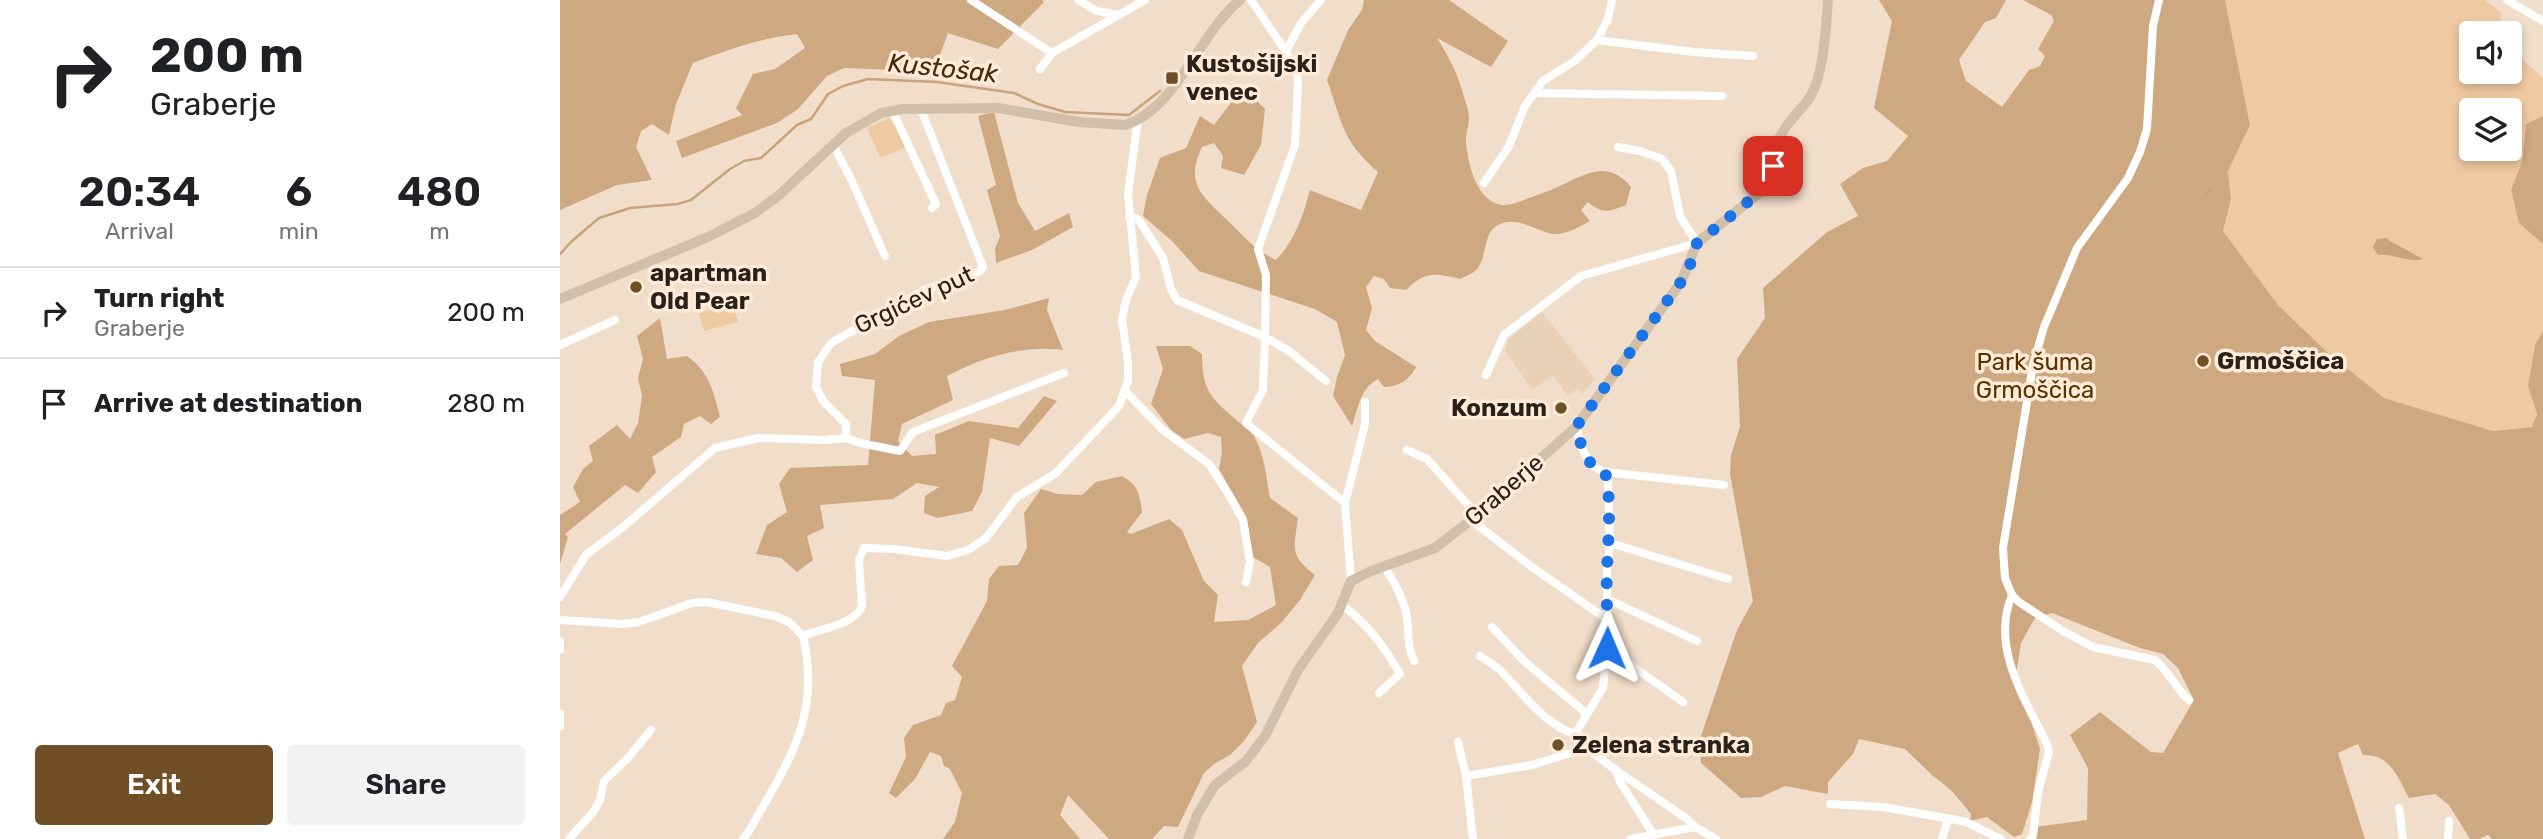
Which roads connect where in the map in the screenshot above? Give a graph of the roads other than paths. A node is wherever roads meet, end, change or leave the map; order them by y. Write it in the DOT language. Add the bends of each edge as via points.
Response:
graph roads {
  1 [pos="971,0"];
  2 [pos="1078,0"];
  3 [pos="1145,0"];
  4 [pos="1241,0"];
  5 [pos="1251,0"];
  6 [pos="1321,0"];
  7 [pos="1612,0"];
  8 [pos="1828,0"];
  9 [pos="2159,0"];
  10 [pos="2507,0"];
  11 [pos="1119,15"];
  12 [pos="2543,21"];
  13 [pos="1597,40"];
  14 [pos="1286,51"];
  15 [pos="1052,52"];
  16 [pos="1753,56"];
  17 [pos="1040,69"];
  18 [pos="1534,93"];
  19 [pos="1722,96"];
  20 [pos="921,109"];
  21 [pos="892,110"];
  22 [pos="1138,119"];
  23 [pos="833,145"];
  24 [pos="1618,148"];
  25 [pos="1484,183"];
  26 [pos="932,208"];
  27 [pos="1129,216"];
  28 [pos="1697,243"];
  29 [pos="885,256"];
  30 [pos="560,299"];
  31 [pos="615,320"];
  32 [pos="1265,337"];
  33 [pos="560,345"];
  34 [pos="1064,373"];
  35 [pos="1486,375"];
  36 [pos="1326,381"];
  37 [pos="1125,392"];
  38 [pos="1365,402"];
  39 [pos="1576,427"];
  40 [pos="846,438"];
  41 [pos="1407,450"];
  42 [pos="1605,472"];
  43 [pos="1724,485"];
  44 [pos="1345,503"];
  45 [pos="1474,517"];
  46 [pos="1609,543"];
  47 [pos="1384,566"];
  48 [pos="1728,579"];
  49 [pos="1351,581"];
  50 [pos="1246,582"];
  51 [pos="2012,595"];
  52 [pos="560,597"];
  53 [pos="1608,598"];
  54 [pos="1342,605"];
  55 [pos="560,620"];
  56 [pos="1608,620"];
  57 [pos="1492,627"];
  58 [pos="803,636"];
  59 [pos="560,641"];
  60 [pos="1697,641"];
  61 [pos="1607,648"];
  62 [pos="560,650"];
  63 [pos="1480,656"];
  64 [pos="1414,661"];
  65 [pos="1379,693"];
  66 [pos="2189,700"];
  67 [pos="1683,702"];
  68 [pos="560,714"];
  69 [pos="1587,714"];
  70 [pos="560,726"];
  71 [pos="651,730"];
  72 [pos="1575,734"];
  73 [pos="1458,742"];
  74 [pos="1586,748"];
  75 [pos="1616,770"];
  76 [pos="1466,776"];
  77 [pos="1830,804"];
  78 [pos="2399,808"];
  79 [pos="1948,820"];
  80 [pos="2449,821"];
  81 [pos="1695,827"];
  82 [pos="1654,835"];
  83 [pos="1644,838"];
  84 [pos="569,839"];
  85 [pos="743,839"];
  86 [pos="1188,839"];
  87 [pos="1473,839"];
  88 [pos="1630,839"];
  89 [pos="1716,839"];
  90 [pos="1942,839"];
  91 [pos="2001,839"];
  92 [pos="2030,839"];
  93 [pos="2403,839"];
  94 [pos="2448,839"];
  1 -- 15 [label="street"];
  2 -- 11 [label="street"];
  3 -- 11 [label="street"];
  4 -- 22 [label="street" via="1221,19 1172,88"];
  5 -- 14 [label="street"];
  6 -- 14 [label="street"];
  7 -- 13 [label="street"];
  8 -- 28 [label="street, Graberje" via="1818,77 1810,96 1780,136 1769,181"];
  9 -- 51 [label="street" via="2153,26 2147,129 2140,152 2119,192 2077,248 2033,365 2003,548 2005,578"];
  10 -- 12 [label="street"];
  11 -- 15 [label="street"];
  13 -- 16 [label="street"];
  13 -- 18 [label="street"];
  14 -- 32 [label="street" via="1297,68 1295,145 1258,249 1266,275"];
  15 -- 17 [label="street"];
  18 -- 19 [label="street"];
  18 -- 25 [label="street" via="1509,146"];
  20 -- 21 [label="street"];
  20 -- 22 [label="street" via="998,108 1125,125"];
  20 -- 40 [label="street, Grgićev put" via="982,267 979,272 924,290 839,336 826,348 818,362 816,387 822,401 846,424"];
  21 -- 23 [label="street" via="865,120"];
  21 -- 26 [label="street" via="936,204"];
  22 -- 27 [label="street"];
  23 -- 29 [label="street"];
  23 -- 30 [label="street" via="755,212 708,237"];
  24 -- 28 [label="street" via="1662,159 1671,171 1680,216"];
  27 -- 32 [label="street" via="1139,220 1163,258 1177,300"];
  27 -- 37 [label="street" via="1136,277 1122,318 1128,363"];
  28 -- 35 [label="street" via="1581,276 1504,335"];
  28 -- 39 [label="street, Graberje" via="1681,282"];
  31 -- 33 [label="street"];
  32 -- 36 [label="street"];
  32 -- 44 [label="street" via="1263,390 1246,423"];
  34 -- 40 [label="street" via="913,432 900,451"];
  37 -- 50 [label="street" via="1163,430 1209,464 1229,495 1243,520 1250,562"];
  37 -- 58 [label="street" via="1119,406 1069,460 1017,497 981,543 947,556 864,548 859,560 860,611"];
  38 -- 44 [label="street"];
  39 -- 42 [label="street" via="1590,464"];
  39 -- 45 [label="street, Graberje"];
  40 -- 52 [label="street" via="758,438 711,450 586,555"];
  41 -- 45 [label="street" via="1427,459"];
  42 -- 43 [label="street"];
  42 -- 46 [label="street"];
  44 -- 49 [label="street"];
  45 -- 47 [label="street, Graberje" via="1435,548"];
  45 -- 56 [label="street" via="1532,567"];
  46 -- 48 [label="street"];
  46 -- 53 [label="street"];
  47 -- 49 [label="street, Graberje"];
  47 -- 64 [label="street" via="1403,603"];
  49 -- 54 [label="street"];
  51 -- 66 [label="street" via="2041,618 2093,646 2155,660"];
  51 -- 92 [label="street" via="2005,611 2010,666 2049,752"];
  53 -- 56 [label="street"];
  53 -- 60 [label="street"];
  54 -- 65 [label="street" via="1377,639 1400,674"];
  54 -- 86 [label="street" via="1298,670 1265,736 1246,761 1215,785"];
  55 -- 58 [label="street" via="622,625 707,602 775,617 789,622"];
  56 -- 61 [label="street"];
  57 -- 69 [label="street"];
  58 -- 85 [label="street" via="807,664 803,725 784,770"];
  59 -- 62 [label="street"];
  61 -- 67 [label="street"];
  61 -- 69 [label="street" via="1603,688"];
  63 -- 72 [label="street" via="1501,670 1549,719"];
  68 -- 70 [label="street"];
  69 -- 72 [label="street"];
  71 -- 84 [label="street" via="604,781 594,811"];
  72 -- 74 [label="street"];
  73 -- 76 [label="street"];
  74 -- 75 [label="street"];
  74 -- 76 [label="street" via="1532,765"];
  75 -- 81 [label="street"];
  75 -- 82 [label="street"];
  76 -- 87 [label="street"];
  77 -- 79 [label="street" via="1882,807"];
  78 -- 93 [label="street"];
  79 -- 90 [label="street"];
  79 -- 91 [label="street" via="1966,822"];
  80 -- 94 [label="street"];
  81 -- 82 [label="street"];
  81 -- 89 [label="street"];
  82 -- 83 [label="street"];
  83 -- 88 [label="street"];
}
